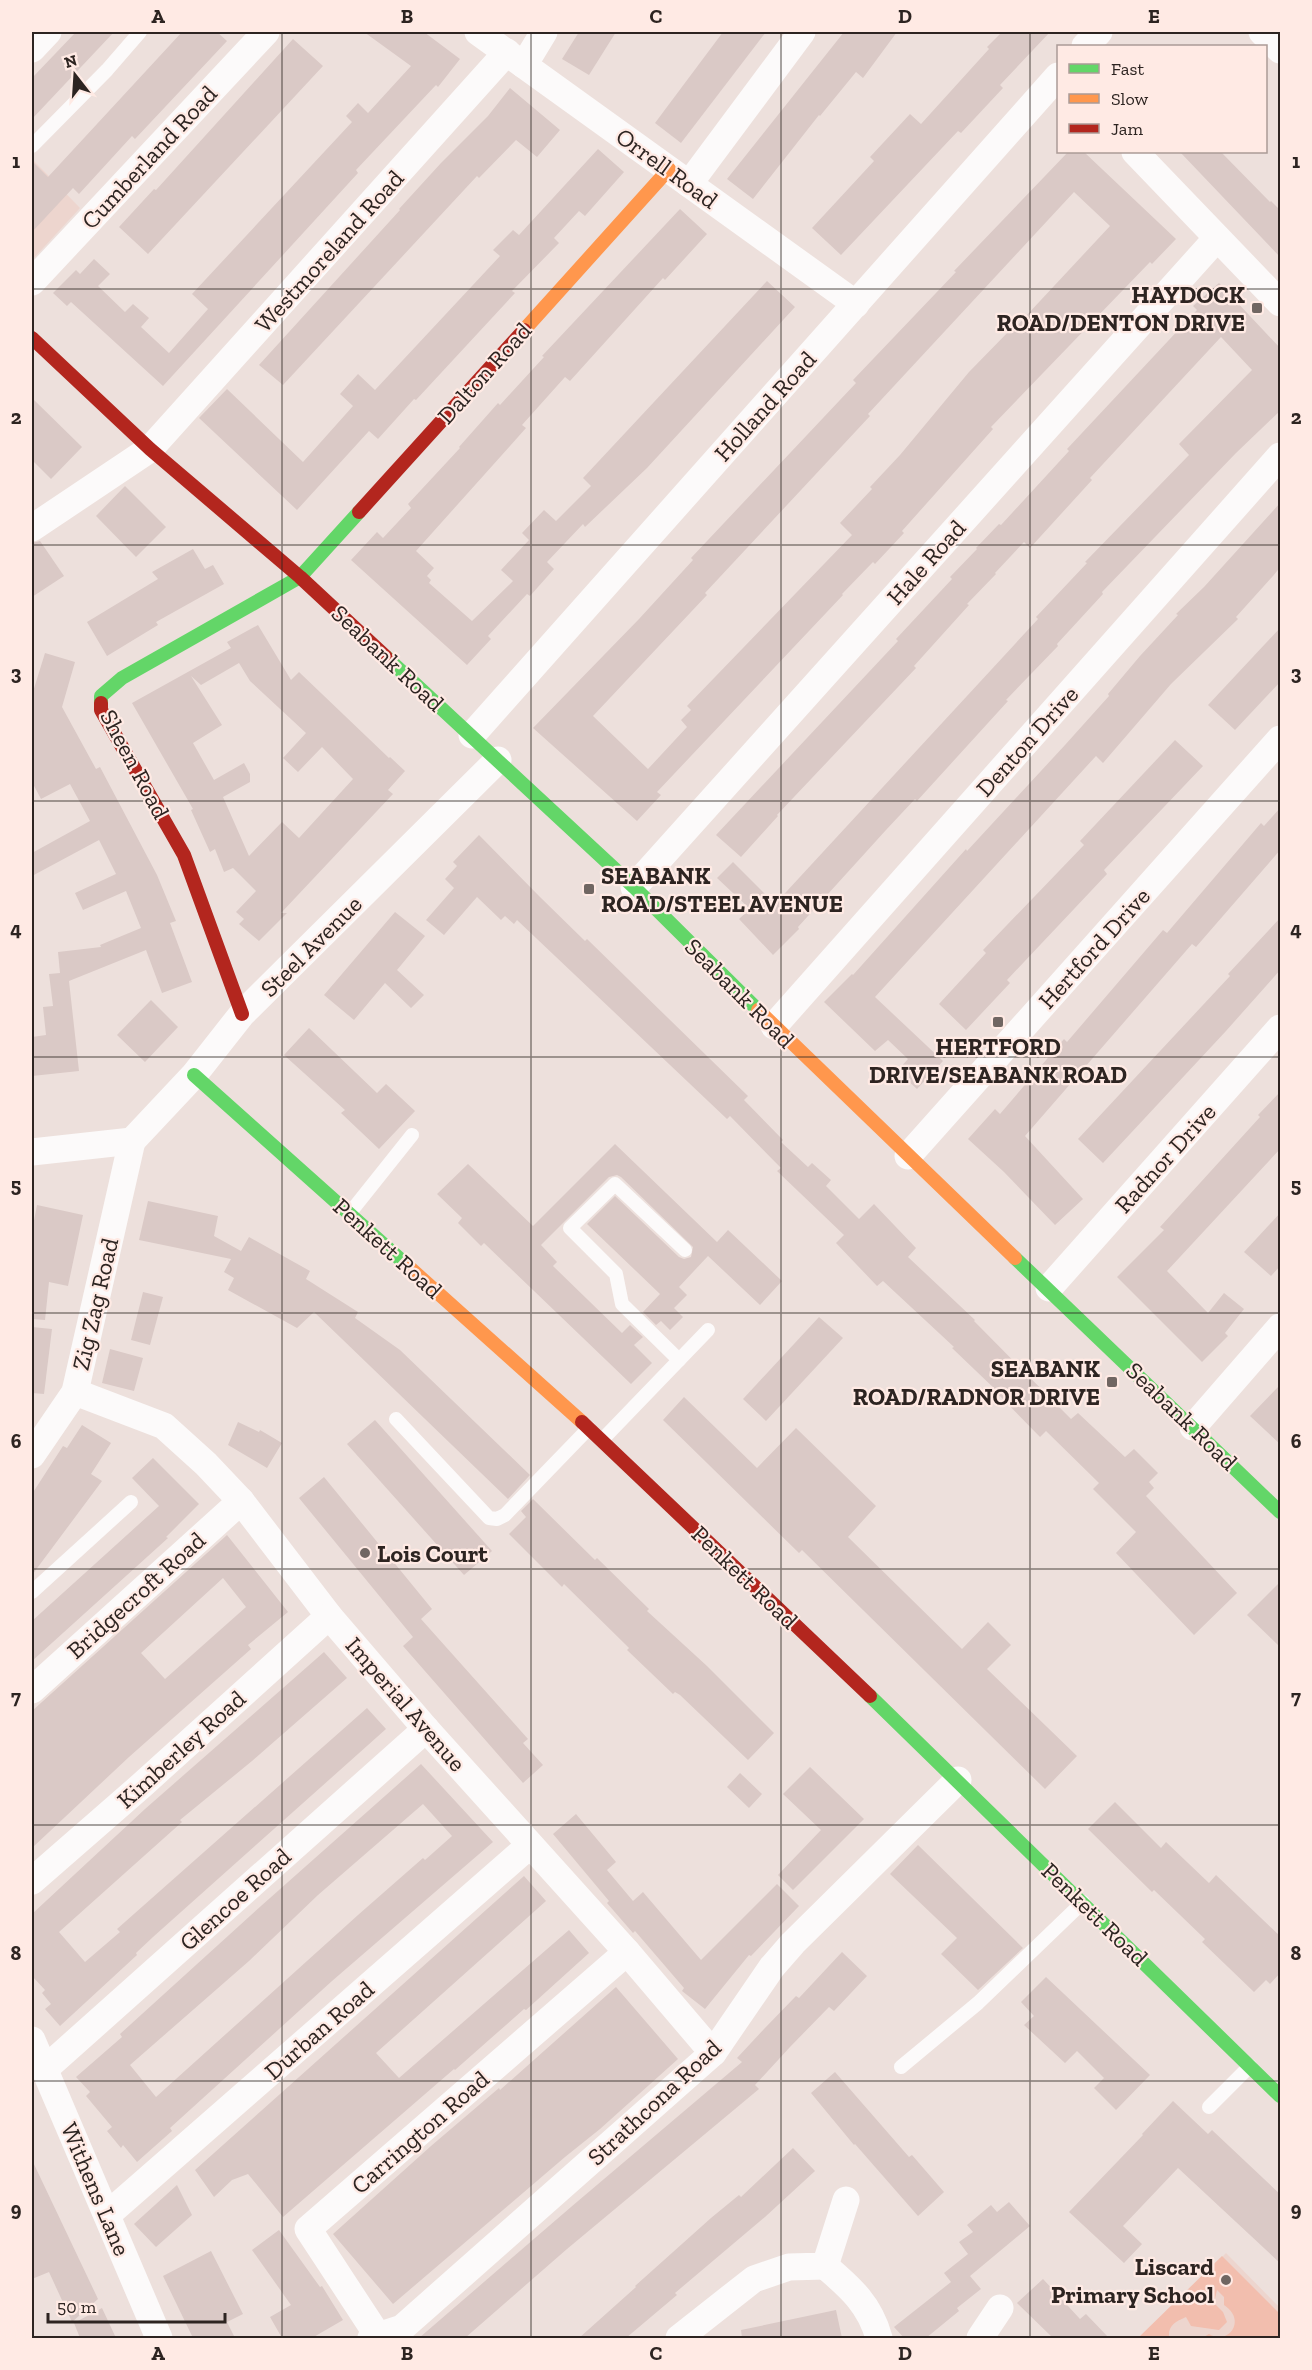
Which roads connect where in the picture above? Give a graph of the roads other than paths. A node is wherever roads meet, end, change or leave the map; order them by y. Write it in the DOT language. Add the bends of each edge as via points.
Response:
graph roads {
  1 [pos="48,32"];
  2 [pos="140,32"];
  3 [pos="266,32"];
  4 [pos="478,32"];
  5 [pos="544,32"];
  6 [pos="802,32"];
  7 [pos="1099,32"];
  8 [pos="1262,32"];
  9 [pos="1086,45"];
  10 [pos="32,49"];
  11 [pos="1281,50"];
  12 [pos="516,58"];
  13 [pos="1057,78"];
  14 [pos="32,146"];
  15 [pos="1136,153"];
  16 [pos="679,177"];
  17 [pos="1217,238"];
  18 [pos="32,282"];
  19 [pos="1281,303"];
  20 [pos="856,304"];
  21 [pos="32,338"];
  22 [pos="150,449"];
  23 [pos="1281,456"];
  24 [pos="32,528"];
  25 [pos="300,577"];
  26 [pos="472,735"];
  27 [pos="1281,739"];
  28 [pos="498,760"];
  29 [pos="634,887"];
  30 [pos="242,1014"];
  31 [pos="774,1026"];
  32 [pos="1281,1028"];
  33 [pos="194,1075"];
  34 [pos="412,1135"];
  35 [pos="132,1141"];
  36 [pos="32,1152"];
  37 [pos="909,1156"];
  38 [pos="349,1214"];
  39 [pos="684,1250"];
  40 [pos="1049,1288"];
  41 [pos="1281,1327"];
  42 [pos="708,1330"];
  43 [pos="680,1360"];
  44 [pos="75,1392"];
  45 [pos="396,1419"];
  46 [pos="1193,1427"];
  47 [pos="589,1428"];
  48 [pos="602,1440"];
  49 [pos="32,1455"];
  50 [pos="241,1501"];
  51 [pos="131,1502"];
  52 [pos="1281,1512"];
  53 [pos="32,1592"];
  54 [pos="329,1616"];
  55 [pos="32,1690"];
  56 [pos="426,1729"];
  57 [pos="958,1780"];
  58 [pos="530,1845"];
  59 [pos="32,1881"];
  60 [pos="1083,1902"];
  61 [pos="627,1952"];
  62 [pos="32,2040"];
  63 [pos="713,2053"];
  64 [pos="1250,2065"];
  65 [pos="901,2067"];
  66 [pos="45,2069"];
  67 [pos="1281,2096"];
  68 [pos="1209,2108"];
  69 [pos="846,2200"];
  70 [pos="107,2215"];
  71 [pos="825,2266"];
  72 [pos="1000,2308"];
  73 [pos="374,2337"];
  74 [pos="159,2338"];
  75 [pos="679,2338"];
  76 [pos="879,2338"];
  77 [pos="980,2338"];
  1 -- 10 [label="street"];
  2 -- 14 [label="lane"];
  3 -- 18 [label="street, Cumberland Road"];
  4 -- 12 [label="street, Orrell Road"];
  5 -- 12 [label="street, Westmoreland Road"];
  6 -- 16 [label="street"];
  7 -- 9 [label="street"];
  8 -- 11 [label="street"];
  12 -- 16 [label="street, Orrell Road"];
  12 -- 22 [label="street, Westmoreland Road"];
  13 -- 20 [label="street, Holland Road"];
  15 -- 17 [label="street"];
  16 -- 20 [label="street, Orrell Road"];
  16 -- 25 [label="street, Dalton Road"];
  17 -- 19 [label="street"];
  17 -- 29 [label="street, Hale Road"];
  20 -- 26 [label="street, Holland Road"];
  21 -- 22 [label="street, Seabank Road"];
  22 -- 24 [label="street, Westmoreland Road"];
  22 -- 25 [label="street, Seabank Road"];
  23 -- 31 [label="street, Denton Drive"];
  25 -- 26 [label="street, Seabank Road"];
  25 -- 30 [label="street, Sheen Road" via="122,678 101,696 101,710 184,855"];
  26 -- 28 [label="street, Seabank Road"];
  27 -- 37 [label="street, Hertford Drive"];
  28 -- 29 [label="street, Seabank Road"];
  28 -- 30 [label="street, Steel Avenue"];
  29 -- 31 [label="street, Seabank Road"];
  30 -- 33 [label="street, Steel Avenue"];
  31 -- 37 [label="street, Seabank Road"];
  32 -- 40 [label="street, Radnor Drive"];
  33 -- 35 [label="street, Steel Avenue"];
  33 -- 38 [label="street, Penkett Road"];
  34 -- 38 [label="lane"];
  35 -- 36 [label="street"];
  35 -- 44 [label="street, Zig Zag Road"];
  37 -- 40 [label="street, Seabank Road"];
  38 -- 47 [label="street, Penkett Road"];
  39 -- 43 [label="lane" via="615,1184 570,1228 616,1274 622,1304"];
  40 -- 46 [label="street, Seabank Road"];
  41 -- 46 [label="street"];
  42 -- 43 [label="lane"];
  43 -- 48 [label="lane"];
  44 -- 49 [label="street, Zig Zag Road"];
  44 -- 50 [label="street, Imperial Avenue" via="164,1426"];
  45 -- 47 [label="lane" via="489,1518 497,1519"];
  46 -- 52 [label="street, Seabank Road"];
  47 -- 48 [label="street, Penkett Road"];
  48 -- 57 [label="street, Penkett Road"];
  50 -- 54 [label="street, Imperial Avenue"];
  50 -- 55 [label="street, Bridgecroft Road"];
  51 -- 53 [label="lane"];
  54 -- 56 [label="street, Imperial Avenue"];
  54 -- 59 [label="street, Kimberley Road"];
  56 -- 58 [label="street, Imperial Avenue"];
  56 -- 66 [label="street, Glencoe Road"];
  57 -- 60 [label="street, Penkett Road"];
  57 -- 63 [label="street, Strathcona Road" via="786,1951"];
  58 -- 61 [label="street, Imperial Avenue"];
  58 -- 70 [label="street, Durban Road"];
  60 -- 64 [label="street, Penkett Road"];
  60 -- 65 [label="lane" via="978,2003"];
  61 -- 63 [label="street, Imperial Avenue"];
  61 -- 73 [label="street, Carrington Road" via="308,2229"];
  62 -- 66 [label="street, Withens Lane"];
  63 -- 73 [label="street, Strathcona Road" via="402,2328"];
  64 -- 67 [label="street, Penkett Road"];
  64 -- 68 [label="lane"];
  66 -- 70 [label="street, Withens Lane"];
  69 -- 71 [label="street"];
  70 -- 74 [label="street, Withens Lane"];
  71 -- 75 [label="street" via="789,2267 754,2279"];
  71 -- 76 [label="street" via="854,2290 874,2318"];
  72 -- 77 [label="street"];
}
